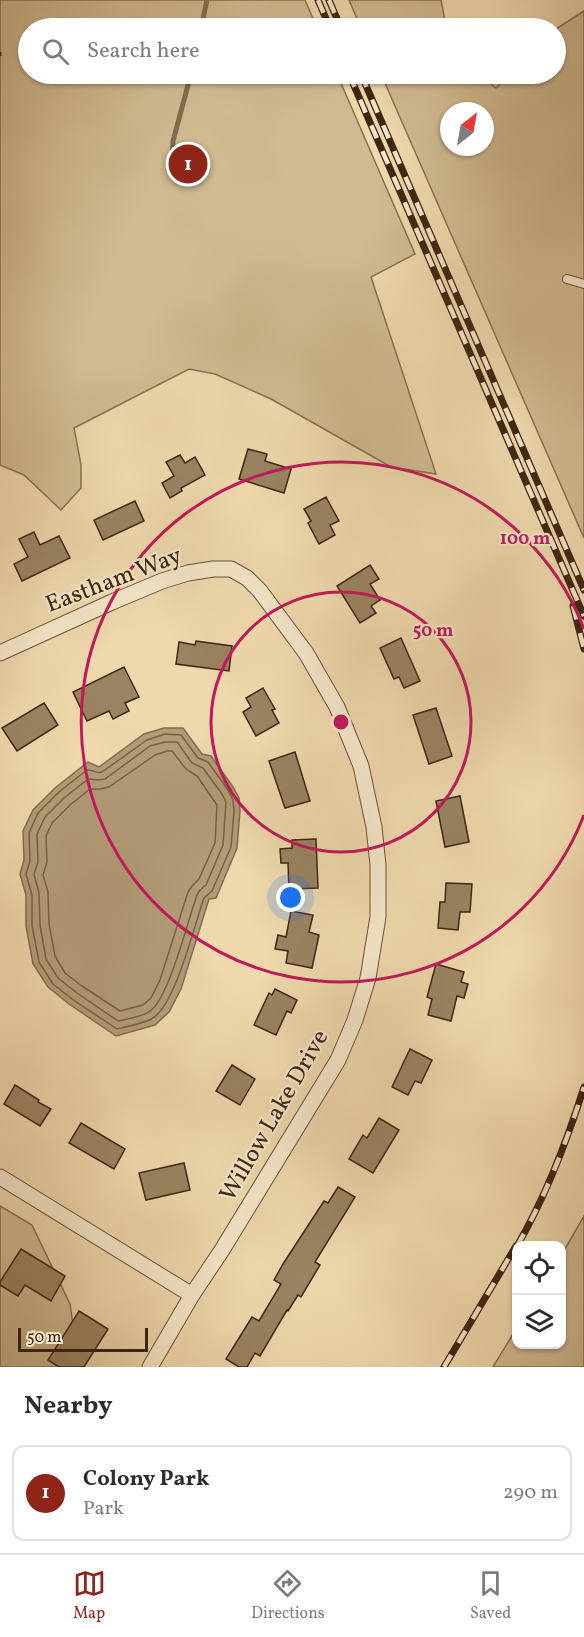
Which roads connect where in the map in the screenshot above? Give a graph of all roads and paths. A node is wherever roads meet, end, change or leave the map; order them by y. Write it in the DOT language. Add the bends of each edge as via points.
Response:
graph roads {
  1 [pos="567,279"];
  2 [pos="584,284"];
  3 [pos="247,578"];
  4 [pos="0,653"];
  5 [pos="0,1177"];
  6 [pos="192,1295"];
  7 [pos="150,1367"];
  1 -- 2 [label="lane"];
  3 -- 4 [label="street, Eastham Way" via="231,568 188,573 112,602"];
  3 -- 6 [label="street, Willow Lake Drive" via="306,653 338,707 361,766 374,827 378,917 368,978 338,1060"];
  5 -- 6 [label="street"];
  6 -- 7 [label="street, Willow Lake Drive"];
}
